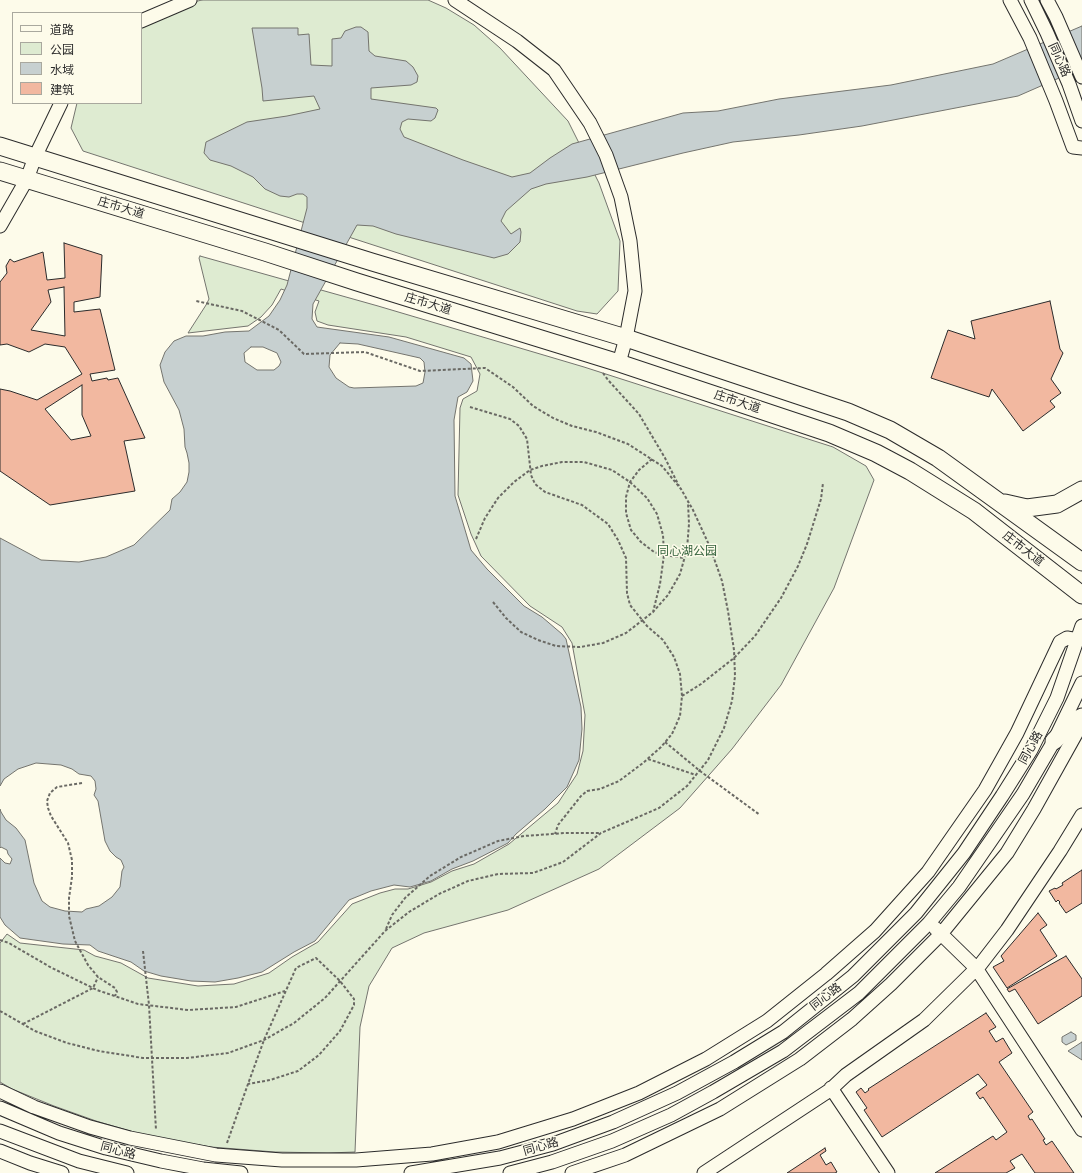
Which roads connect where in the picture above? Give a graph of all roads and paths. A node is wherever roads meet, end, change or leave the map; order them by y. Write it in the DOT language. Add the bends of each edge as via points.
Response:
graph roads {
  1 [pos="190,0"];
  2 [pos="455,0"];
  3 [pos="1010,0"];
  4 [pos="1031,0"];
  5 [pos="1047,0"];
  6 [pos="142,21"];
  7 [pos="1082,77"];
  8 [pos="61,104"];
  9 [pos="1082,121"];
  10 [pos="0,146"];
  11 [pos="1082,148"];
  12 [pos="35,157"];
  13 [pos="0,170"];
  14 [pos="27,179"];
  15 [pos="0,226"];
  16 [pos="196,301"];
  17 [pos="626,338"];
  18 [pos="590,354"];
  19 [pos="619,363"];
  20 [pos="470,407"];
  21 [pos="652,460"];
  22 [pos="530,470"];
  23 [pos="630,482"];
  24 [pos="823,483"];
  25 [pos="681,489"];
  26 [pos="1082,490"];
  27 [pos="688,501"];
  28 [pos="998,502"];
  29 [pos="476,539"];
  30 [pos="664,555"];
  31 [pos="684,558"];
  32 [pos="1082,562"];
  33 [pos="1082,594"];
  34 [pos="493,602"];
  35 [pos="653,612"];
  36 [pos="642,621"];
  37 [pos="1082,626"];
  38 [pos="1078,640"];
  39 [pos="734,658"];
  40 [pos="1082,683"];
  41 [pos="682,696"];
  42 [pos="1082,717"];
  43 [pos="1082,723"];
  44 [pos="1054,741"];
  45 [pos="665,742"];
  46 [pos="648,759"];
  47 [pos="700,771"];
  48 [pos="696,775"];
  49 [pos="82,783"];
  50 [pos="760,815"];
  51 [pos="1082,815"];
  52 [pos="601,833"];
  53 [pos="555,834"];
  54 [pos="929,923"];
  55 [pos="385,931"];
  56 [pos="941,934"];
  57 [pos="0,940"];
  58 [pos="143,951"];
  59 [pos="976,968"];
  60 [pos="98,977"];
  61 [pos="340,981"];
  62 [pos="93,988"];
  63 [pos="285,991"];
  64 [pos="115,996"];
  65 [pos="149,1005"];
  66 [pos="0,1012"];
  67 [pos="23,1024"];
  68 [pos="264,1040"];
  69 [pos="151,1058"];
  70 [pos="248,1084"];
  71 [pos="831,1088"];
  72 [pos="0,1091"];
  73 [pos="0,1108"];
  74 [pos="156,1130"];
  75 [pos="1082,1130"];
  76 [pos="0,1131"];
  77 [pos="227,1142"];
  78 [pos="0,1151"];
  79 [pos="62,1173"];
  80 [pos="127,1173"];
  81 [pos="241,1173"];
  82 [pos="412,1173"];
  83 [pos="510,1173"];
  84 [pos="572,1173"];
  85 [pos="704,1173"];
  86 [pos="888,1173"];
  1 -- 6 [label="street"];
  2 -- 17 [label="street" via="518,41 554,70 590,123 606,155 621,197 630,241 635,291"];
  3 -- 11 [label="street" via="1030,38 1073,147"];
  4 -- 9 [label="street, 同心路" via="1069,84"];
  5 -- 7 [label="street, 同心路"];
  8 -- 12 [label="street"];
  10 -- 12 [label="main road, 庄市大道"];
  12 -- 14 [label="street"];
  12 -- 17 [label="main road, 庄市大道"];
  13 -- 14 [label="main road, 庄市大道"];
  14 -- 15 [label="street"];
  14 -- 18 [label="main road, 庄市大道"];
  16 -- 21 [label="path" via="242,311 279,330 304,354 365,352 420,371 486,368 513,387 533,406 553,418 628,444"];
  17 -- 19 [label="street"];
  17 -- 28 [label="main road, 庄市大道" via="848,412 883,427 938,458"];
  18 -- 19 [label="main road, 庄市大道"];
  18 -- 25 [label="path" via="608,380 639,414"];
  19 -- 33 [label="main road, 庄市大道" via="829,433 876,452 974,511"];
  20 -- 22 [label="path" via="510,419 519,426 527,439"];
  21 -- 23 [label="path" via="639,470"];
  21 -- 25 [label="path" via="662,466"];
  22 -- 23 [label="path" via="562,462 584,462 612,470"];
  22 -- 29 [label="path" via="498,498"];
  22 -- 36 [label="path" via="535,484 545,492 582,505 608,524 626,558 630,605"];
  23 -- 30 [label="path" via="647,498 657,514 663,535"];
  23 -- 30 [label="path" via="626,497 626,513 631,530 654,552"];
  24 -- 39 [label="path" via="821,500 798,566 781,598 755,636"];
  25 -- 27 [label="path"];
  26 -- 28 [label="main road" via="1057,504 1027,508"];
  27 -- 31 [label="path" via="689,524"];
  27 -- 39 [label="path" via="710,547 722,581"];
  28 -- 32 [label="main road, 庄市大道"];
  30 -- 31 [label="path"];
  30 -- 35 [label="path"];
  31 -- 35 [label="path" via="680,574 668,595"];
  34 -- 36 [label="path" via="521,632 556,646 580,647 603,643 626,633"];
  35 -- 36 [label="path"];
  36 -- 41 [label="path" via="663,640 674,657 680,674"];
  37 -- 38 [label="street, 同心路"];
  38 -- 72 [label="street" via="1067,638 1060,642 1017,733 985,790 928,872 875,931 767,1021 706,1059 639,1093 573,1119 498,1142 432,1154 349,1160 282,1160 216,1155 130,1138 34,1107"];
  38 -- 82 [label="street, 同心路" via="1057,698 1031,750 964,853 916,913 853,976 783,1032 663,1100 553,1144 500,1158"];
  39 -- 41 [label="path"];
  39 -- 47 [label="path" via="732,701 724,728"];
  40 -- 44 [label="street, 同心路"];
  41 -- 45 [label="path" via="680,716 672,734"];
  42 -- 44 [label="main road" via="1074,721"];
  43 -- 56 [label="street" via="1007,853"];
  44 -- 54 [label="street, 同心路" via="1010,813 959,887"];
  45 -- 46 [label="path"];
  45 -- 47 [label="path"];
  46 -- 48 [label="path"];
  46 -- 53 [label="path" via="619,781 587,791 558,825"];
  47 -- 48 [label="path"];
  47 -- 50 [label="path"];
  48 -- 52 [label="path" via="687,786 659,808"];
  49 -- 60 [label="path" via="57,787 50,793 47,801 51,816 68,843 72,860 69,898 72,930 81,953"];
  51 -- 59 [label="street" via="1007,930"];
  52 -- 53 [label="path"];
  52 -- 55 [label="path" via="563,862 533,873 498,874 453,887 409,912"];
  53 -- 55 [label="path" via="524,836 498,842 461,857 430,876 405,898 392,915"];
  54 -- 56 [label="street"];
  54 -- 83 [label="street, 同心路" via="858,993 783,1051 671,1116 552,1162"];
  55 -- 61 [label="path"];
  56 -- 59 [label="street"];
  56 -- 84 [label="street" via="852,1019 800,1059 720,1109 624,1155"];
  57 -- 62 [label="path"];
  58 -- 65 [label="path"];
  59 -- 71 [label="street" via="924,1020"];
  59 -- 75 [label="street"];
  60 -- 62 [label="path"];
  60 -- 64 [label="path" via="115,988"];
  61 -- 63 [label="path" via="316,958 296,968"];
  61 -- 68 [label="path" via="325,998 294,1023"];
  61 -- 70 [label="path" via="354,999 354,1005 340,1031 319,1055 298,1071"];
  62 -- 64 [label="path"];
  62 -- 67 [label="path"];
  63 -- 65 [label="path" via="236,1007 188,1010"];
  63 -- 68 [label="path"];
  64 -- 65 [label="path"];
  65 -- 69 [label="path"];
  66 -- 67 [label="path"];
  67 -- 69 [label="path" via="67,1043 99,1051"];
  68 -- 69 [label="path" via="228,1053 187,1058"];
  68 -- 70 [label="path"];
  69 -- 74 [label="path"];
  70 -- 77 [label="path"];
  71 -- 85 [label="street"];
  71 -- 86 [label="street"];
  73 -- 81 [label="street, 同心路" via="58,1133 106,1148 203,1169"];
  76 -- 80 [label="street, 同心路" via="80,1161"];
  78 -- 79 [label="street"];
}
